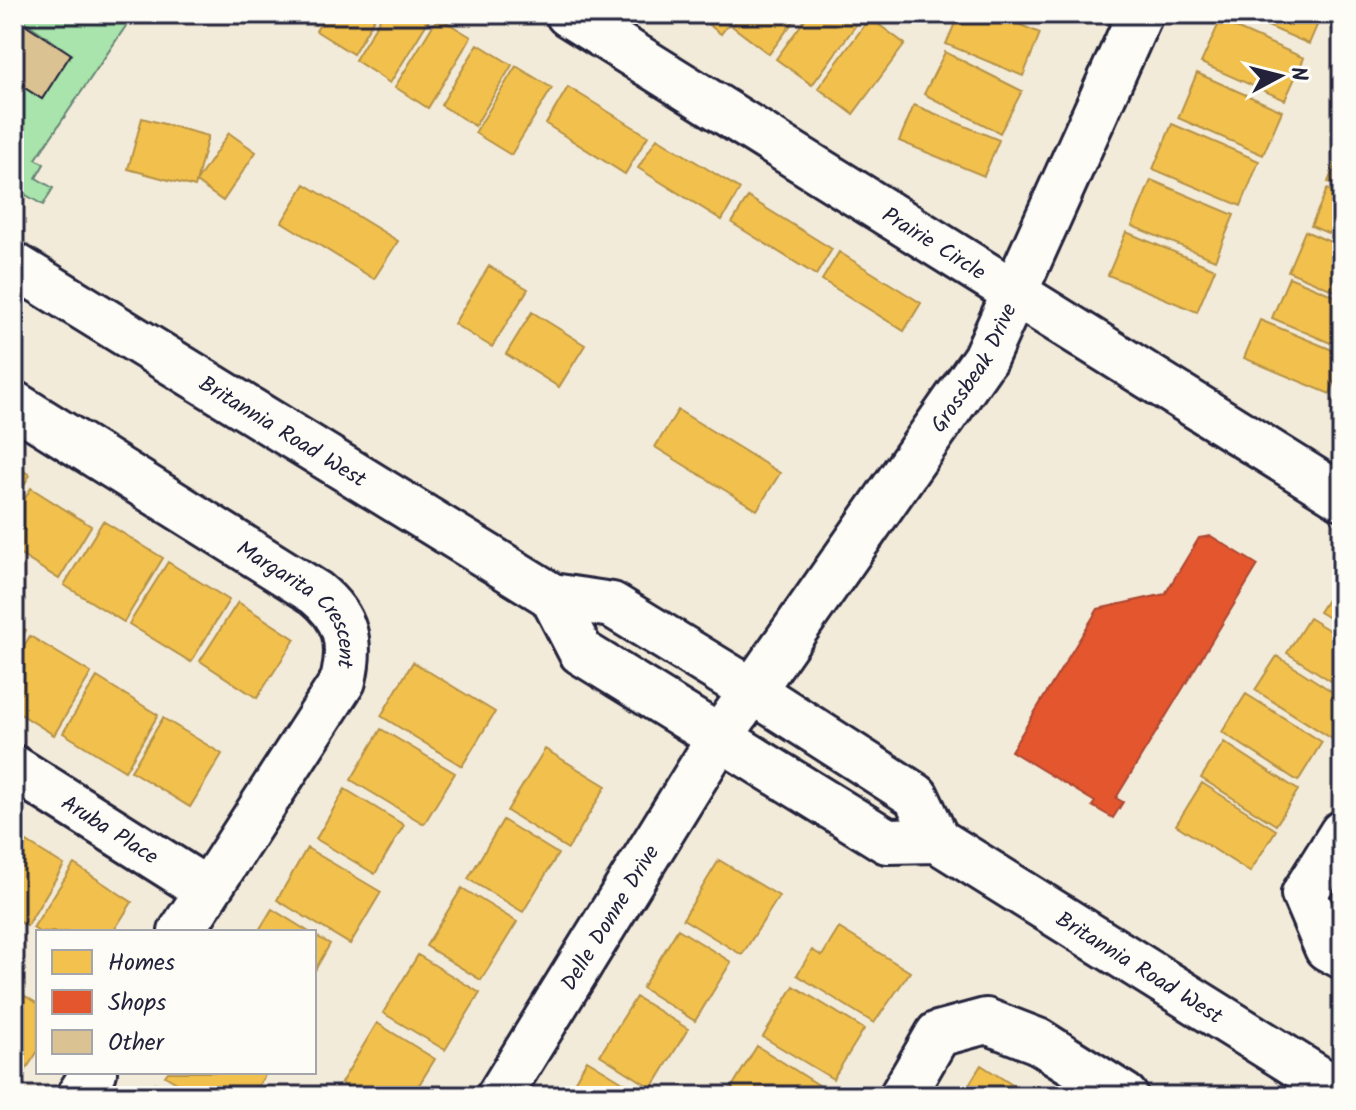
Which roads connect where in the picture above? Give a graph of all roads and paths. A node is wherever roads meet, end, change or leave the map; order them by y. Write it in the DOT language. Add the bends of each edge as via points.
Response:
graph roads {
  1 [pos="568,14"];
  2 [pos="1140,14"];
  3 [pos="14,265"];
  4 [pos="1014,296"];
  5 [pos="14,404"];
  6 [pos="1342,497"];
  7 [pos="552,596"];
  8 [pos="751,690"];
  9 [pos="720,737"];
  10 [pos="14,768"];
  11 [pos="1342,833"];
  12 [pos="937,840"];
  13 [pos="207,890"];
  14 [pos="182,930"];
  15 [pos="1342,956"];
  16 [pos="93,1074"];
  17 [pos="1342,1093"];
  18 [pos="79,1096"];
  19 [pos="499,1096"];
  20 [pos="902,1096"];
  21 [pos="1125,1096"];
  1 -- 4 [label="street, Prairie Circle"];
  2 -- 4 [label="street, Grossbeak Drive"];
  3 -- 7 [label="street, Britannia Road West"];
  4 -- 6 [label="street, Prairie Circle"];
  4 -- 8 [label="street, Grossbeak Drive" via="985,358 957,400"];
  5 -- 13 [label="street, Margarita Crescent" via="316,593 347,630 343,681"];
  7 -- 8 [label="street, Britannia Road West" via="612,605"];
  7 -- 9 [label="street" via="581,652"];
  8 -- 9 [label="street, Grossbeak Drive"];
  8 -- 12 [label="street, Britannia Road West" via="916,796"];
  9 -- 12 [label="street" via="887,841"];
  9 -- 19 [label="street, Delle Donne Drive"];
  10 -- 13 [label="street, Aruba Place"];
  11 -- 15 [label="street" via="1304,894 1327,948"];
  12 -- 17 [label="street, Britannia Road West"];
  13 -- 14 [label="street, Margarita Crescent"];
  16 -- 18 [label="street"];
  20 -- 21 [label="street" via="938,1034 986,1021 1038,1041"];
}
